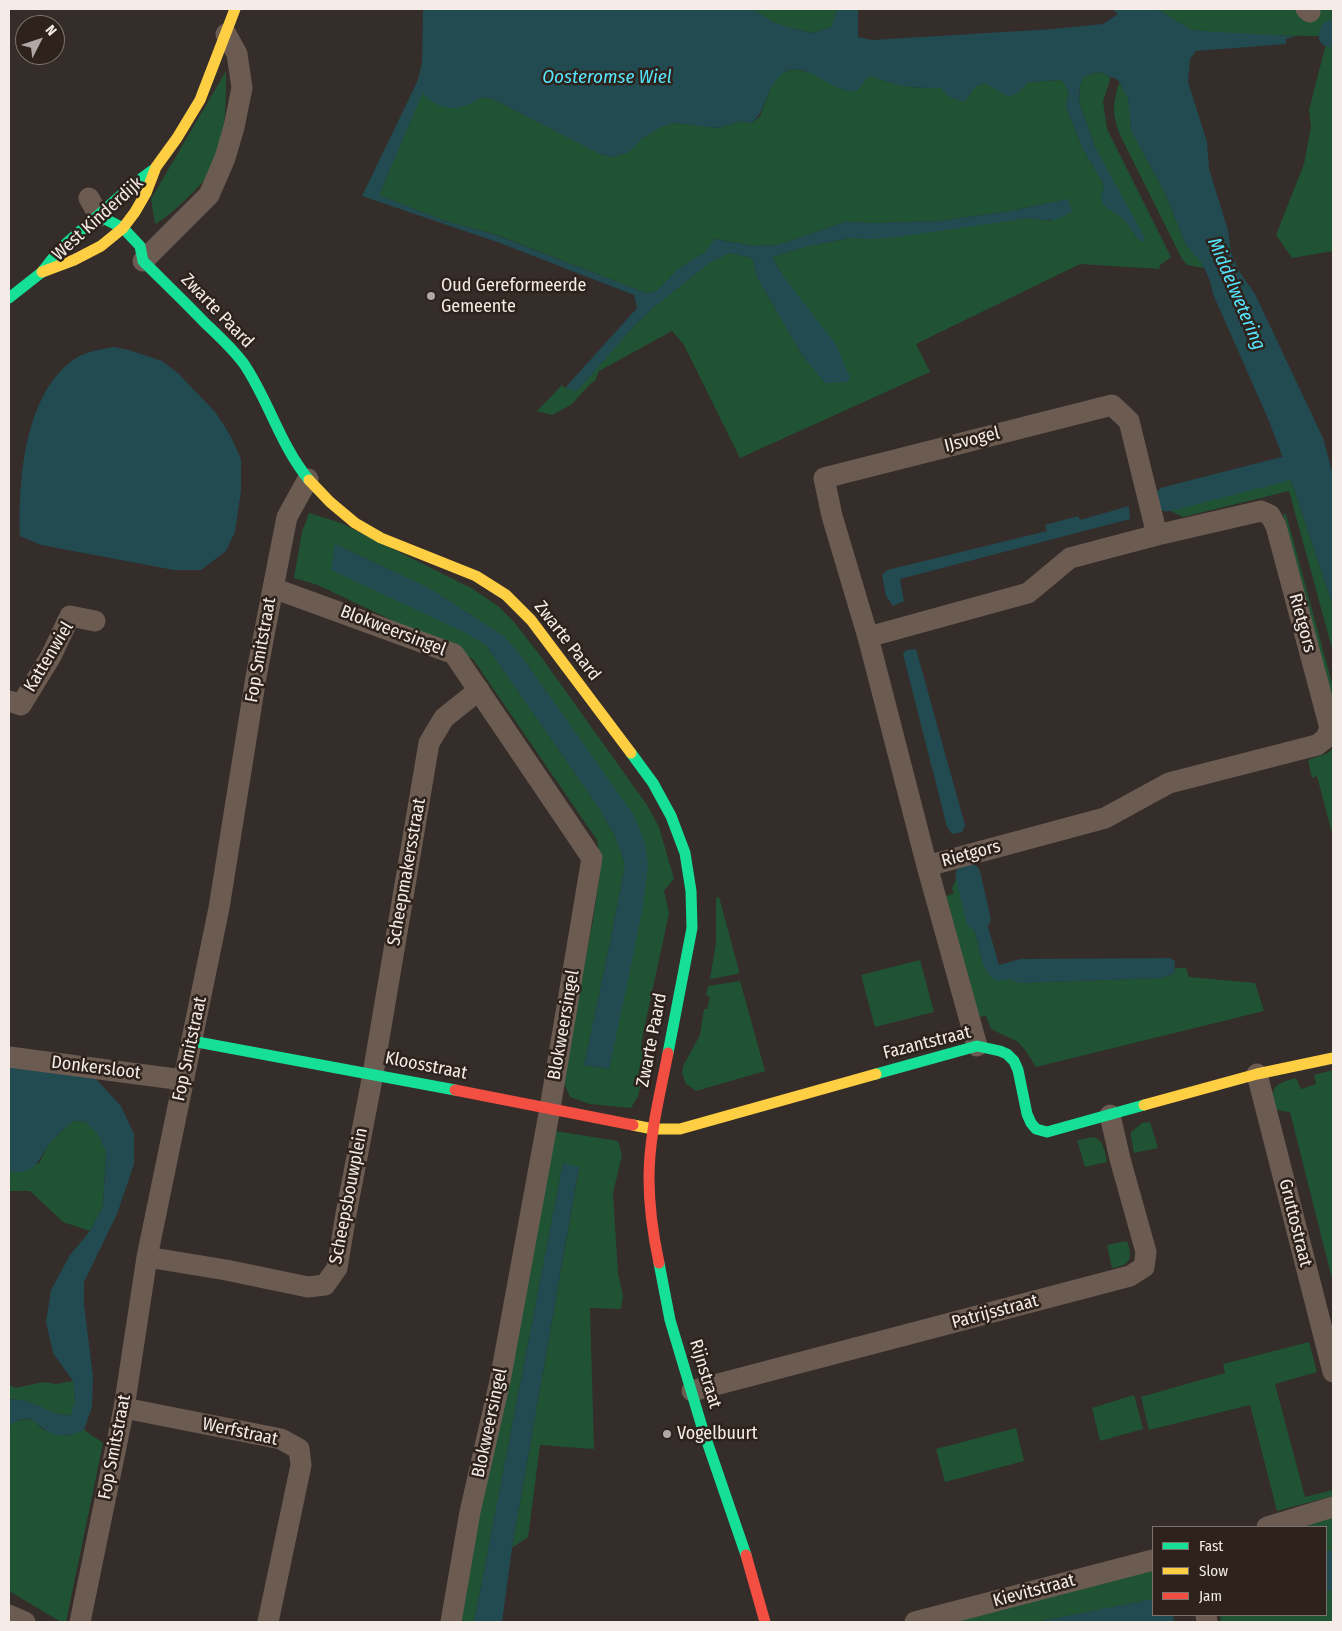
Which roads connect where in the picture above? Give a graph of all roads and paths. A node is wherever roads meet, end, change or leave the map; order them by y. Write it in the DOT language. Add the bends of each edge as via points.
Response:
graph roads {
  1 [pos="235,9"];
  2 [pos="226,34"];
  3 [pos="156,167"];
  4 [pos="94,207"];
  5 [pos="123,228"];
  6 [pos="110,245"];
  7 [pos="138,260"];
  8 [pos="42,272"];
  9 [pos="9,298"];
  10 [pos="308,479"];
  11 [pos="1157,535"];
  12 [pos="273,588"];
  13 [pos="858,605"];
  14 [pos="95,621"];
  15 [pos="868,637"];
  16 [pos="479,690"];
  17 [pos="9,701"];
  18 [pos="927,866"];
  19 [pos="192,1041"];
  20 [pos="977,1046"];
  21 [pos="9,1057"];
  22 [pos="1333,1058"];
  23 [pos="373,1074"];
  24 [pos="1257,1074"];
  25 [pos="183,1080"];
  26 [pos="550,1108"];
  27 [pos="1110,1115"];
  28 [pos="652,1129"];
  29 [pos="147,1257"];
  30 [pos="1333,1372"];
  31 [pos="692,1391"];
  32 [pos="124,1408"];
  33 [pos="1333,1507"];
  34 [pos="1270,1526"];
  35 [pos="1152,1560"];
  36 [pos="9,1615"];
  37 [pos="25,1622"];
  38 [pos="80,1622"];
  39 [pos="268,1622"];
  40 [pos="451,1622"];
  41 [pos="765,1622"];
  42 [pos="915,1622"];
  1 -- 2 [label="street, West Kinderdijk"];
  2 -- 3 [label="street, West Kinderdijk" via="200,100"];
  2 -- 7 [label="street" via="237,54 242,88 226,158 209,195"];
  3 -- 4 [label="street, West Kinderdijk"];
  3 -- 5 [label="street, West Kinderdijk" via="146,192"];
  4 -- 5 [label="street"];
  4 -- 6 [label="street"];
  4 -- 8 [label="street, West Kinderdijk"];
  5 -- 6 [label="street, West Kinderdijk"];
  5 -- 7 [label="street, Zwarte Paard" via="140,246"];
  6 -- 8 [label="street, West Kinderdijk"];
  7 -- 10 [label="street, Zwarte Paard" via="244,364 277,429"];
  8 -- 9 [label="street, West Kinderdijk"];
  10 -- 12 [label="street, Fop Smitstraat" via="287,517"];
  10 -- 28 [label="street, Zwarte Paard" via="355,523 381,538 476,576 506,595 531,620 653,783 671,816 685,853 692,928"];
  11 -- 13 [label="street, IJsvogel" via="1129,421 1112,405 824,478"];
  11 -- 15 [label="street, Rietgors" via="1070,558 1028,593"];
  11 -- 18 [label="street, Rietgors" via="1261,511 1270,515 1276,526 1330,728 1326,738 1317,745 1169,783 1105,818"];
  12 -- 16 [label="street, Blokweersingel" via="454,654"];
  12 -- 19 [label="street, Fop Smitstraat" via="219,908"];
  13 -- 15 [label="street, Rietgors"];
  14 -- 17 [label="street, Kattenwiel" via="70,616 51,656 21,705"];
  15 -- 18 [label="street, Rietgors"];
  16 -- 23 [label="street, Scheepmakersstraat" via="444,718 429,743"];
  16 -- 26 [label="street, Blokweersingel" via="592,858"];
  18 -- 20 [label="street, Rietgors"];
  19 -- 23 [label="street, Kloosstraat"];
  19 -- 25 [label="street, Fop Smitstraat"];
  20 -- 27 [label="street, Fazantstraat" via="999,1050 1015,1063 1030,1122 1037,1130 1047,1132"];
  20 -- 28 [label="street, Fazantstraat" via="680,1129"];
  21 -- 25 [label="street, Donkersloot"];
  22 -- 24 [label="street, Fazantstraat"];
  23 -- 26 [label="street, Kloosstraat"];
  23 -- 29 [label="street, Scheepsbouwplein" via="337,1268 326,1285 308,1287"];
  24 -- 27 [label="street, Fazantstraat"];
  24 -- 30 [label="street, Gruttostraat"];
  25 -- 29 [label="street, Fop Smitstraat"];
  26 -- 28 [label="street, Kloosstraat"];
  26 -- 40 [label="street, Blokweersingel" via="502,1371 470,1512"];
  27 -- 31 [label="street, Patrijsstraat" via="1146,1252 1144,1268 1130,1276"];
  28 -- 31 [label="street, Rijnstraat" via="649,1177 652,1230 670,1320"];
  29 -- 32 [label="street, Fop Smitstraat"];
  31 -- 41 [label="street, Rijnstraat"];
  32 -- 38 [label="street, Fop Smitstraat"];
  32 -- 39 [label="street, Werfstraat" via="281,1439 299,1449 301,1465"];
  33 -- 34 [label="street"];
  35 -- 42 [label="street, Kievitstraat"];
  36 -- 37 [label="street"];
}
